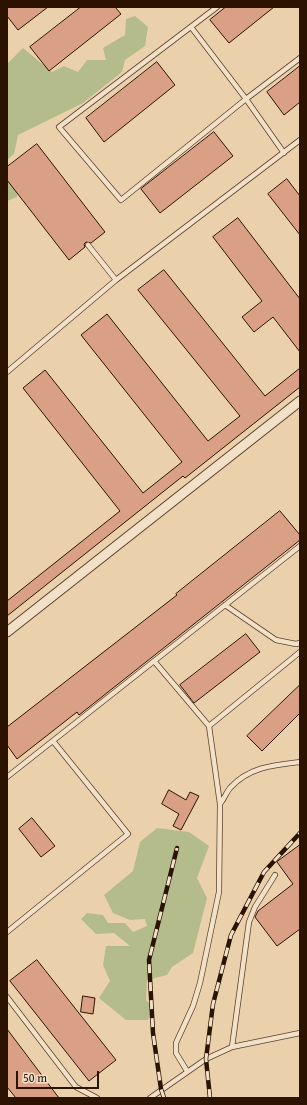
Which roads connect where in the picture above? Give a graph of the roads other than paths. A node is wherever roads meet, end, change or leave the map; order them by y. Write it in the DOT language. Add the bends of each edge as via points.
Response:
graph roads {
  1 [pos="217,7"];
  2 [pos="191,27"];
  3 [pos="300,58"];
  4 [pos="246,100"];
  5 [pos="300,140"];
  6 [pos="284,153"];
  7 [pos="88,245"];
  8 [pos="116,280"];
  9 [pos="7,372"];
  10 [pos="300,401"];
  11 [pos="300,546"];
  12 [pos="225,605"];
  13 [pos="7,632"];
  14 [pos="300,643"];
  15 [pos="300,652"];
  16 [pos="154,661"];
  17 [pos="209,726"];
  18 [pos="53,741"];
  19 [pos="300,762"];
  20 [pos="7,777"];
  21 [pos="220,804"];
  22 [pos="275,875"];
  23 [pos="7,932"];
  24 [pos="7,997"];
  25 [pos="300,1033"];
  26 [pos="232,1047"];
  27 [pos="187,1071"];
  28 [pos="97,1098"];
  29 [pos="150,1098"];
  1 -- 2 [label="lane"];
  2 -- 4 [label="lane"];
  2 -- 4 [label="lane" via="59,127 121,200"];
  3 -- 4 [label="lane"];
  4 -- 6 [label="lane"];
  5 -- 6 [label="lane"];
  6 -- 8 [label="lane"];
  7 -- 8 [label="lane"];
  8 -- 9 [label="lane"];
  10 -- 13 [label="street"];
  11 -- 12 [label="lane"];
  12 -- 14 [label="lane" via="276,640"];
  12 -- 16 [label="lane"];
  15 -- 17 [label="lane"];
  16 -- 17 [label="lane"];
  16 -- 18 [label="lane"];
  17 -- 21 [label="lane"];
  18 -- 20 [label="lane"];
  18 -- 23 [label="lane" via="128,834"];
  19 -- 21 [label="lane" via="264,767 246,775 230,788"];
  21 -- 27 [label="lane" via="218,892 200,983 193,1006 176,1043 176,1054"];
  22 -- 26 [label="lane" via="255,907 249,922"];
  24 -- 28 [label="lane" via="76,1087"];
  25 -- 26 [label="lane"];
  26 -- 27 [label="lane" via="206,1058"];
  27 -- 29 [label="lane"];
}
